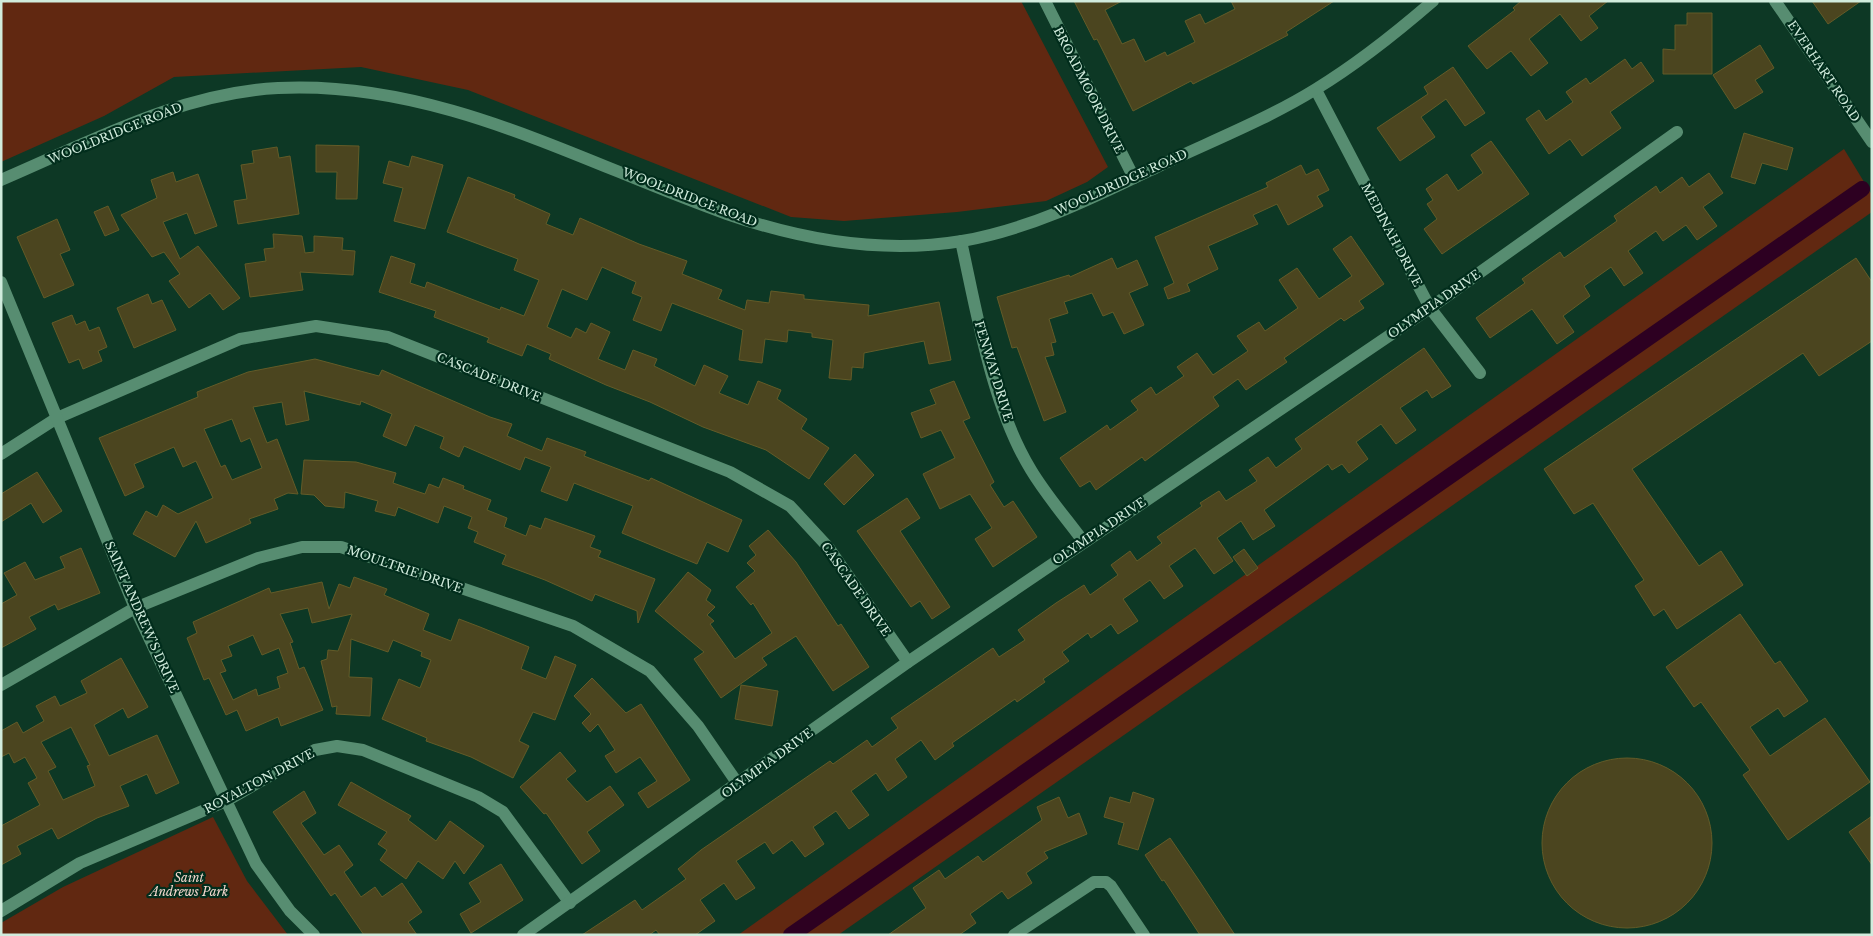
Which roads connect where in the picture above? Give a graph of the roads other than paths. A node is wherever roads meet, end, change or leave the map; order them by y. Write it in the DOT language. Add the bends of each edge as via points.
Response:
graph roads {
  1 [pos="1045,1"];
  2 [pos="1433,1"];
  3 [pos="1776,1"];
  4 [pos="1316,90"];
  5 [pos="1677,132"];
  6 [pos="1872,142"];
  7 [pos="1134,178"];
  8 [pos="1,180"];
  9 [pos="961,241"];
  10 [pos="1,282"];
  11 [pos="1430,308"];
  12 [pos="1480,373"];
  13 [pos="57,418"];
  14 [pos="1,454"];
  15 [pos="1083,541"];
  16 [pos="135,608"];
  17 [pos="908,662"];
  18 [pos="1,685"];
  19 [pos="738,784"];
  20 [pos="226,801"];
  21 [pos="570,903"];
  22 [pos="1,911"];
  23 [pos="314,935"];
  24 [pos="524,935"];
  25 [pos="1014,935"];
  26 [pos="1144,935"];
  1 -- 7 [label="street, BROADMOOR DRIVE"];
  2 -- 4 [label="street, WOOLDRIDGE ROAD"];
  3 -- 6 [label="street, EVERHART ROAD"];
  4 -- 7 [label="street, WOOLDRIDGE ROAD"];
  4 -- 11 [label="street, MEDINAH DRIVE"];
  5 -- 11 [label="street, OLYMPIA DRIVE"];
  7 -- 9 [label="street, WOOLDRIDGE ROAD" via="1076,205 1004,231"];
  8 -- 9 [label="street, WOOLDRIDGE ROAD" via="145,118 210,97 276,88 330,88 390,95 448,108 504,126 728,214 781,230 844,243 884,246"];
  9 -- 15 [label="street, FENWAY DRIVE" via="983,344 1005,413 1031,470"];
  10 -- 13 [label="street, SAINT ANDREW'S DRIVE"];
  11 -- 12 [label="street, MEDINAH DRIVE"];
  11 -- 15 [label="street, OLYMPIA DRIVE"];
  13 -- 14 [label="street, CASCADE DRIVE"];
  13 -- 16 [label="street, SAINT ANDREW'S DRIVE"];
  13 -- 17 [label="street, CASCADE DRIVE" via="240,339 316,326 388,337 730,472 790,506 828,547"];
  15 -- 17 [label="street, OLYMPIA DRIVE"];
  16 -- 18 [label="street, MOULTRIE DRIVE"];
  16 -- 19 [label="street, MOULTRIE DRIVE" via="258,558 302,547 341,547 573,626 650,671 698,726"];
  16 -- 20 [label="street, SAINT ANDREW'S DRIVE"];
  17 -- 19 [label="street, OLYMPIA DRIVE"];
  19 -- 21 [label="street, OLYMPIA DRIVE"];
  20 -- 21 [label="street, ROYALTON DRIVE" via="315,750 337,746 363,750 478,797 503,812"];
  20 -- 22 [label="street, ROYALTON DRIVE" via="80,863"];
  20 -- 23 [label="street, SAINT ANDREW'S DRIVE" via="256,864 290,911"];
  21 -- 24 [label="street, OLYMPIA DRIVE"];
  25 -- 26 [label="street" via="1094,882 1106,882 1111,886"];
}
